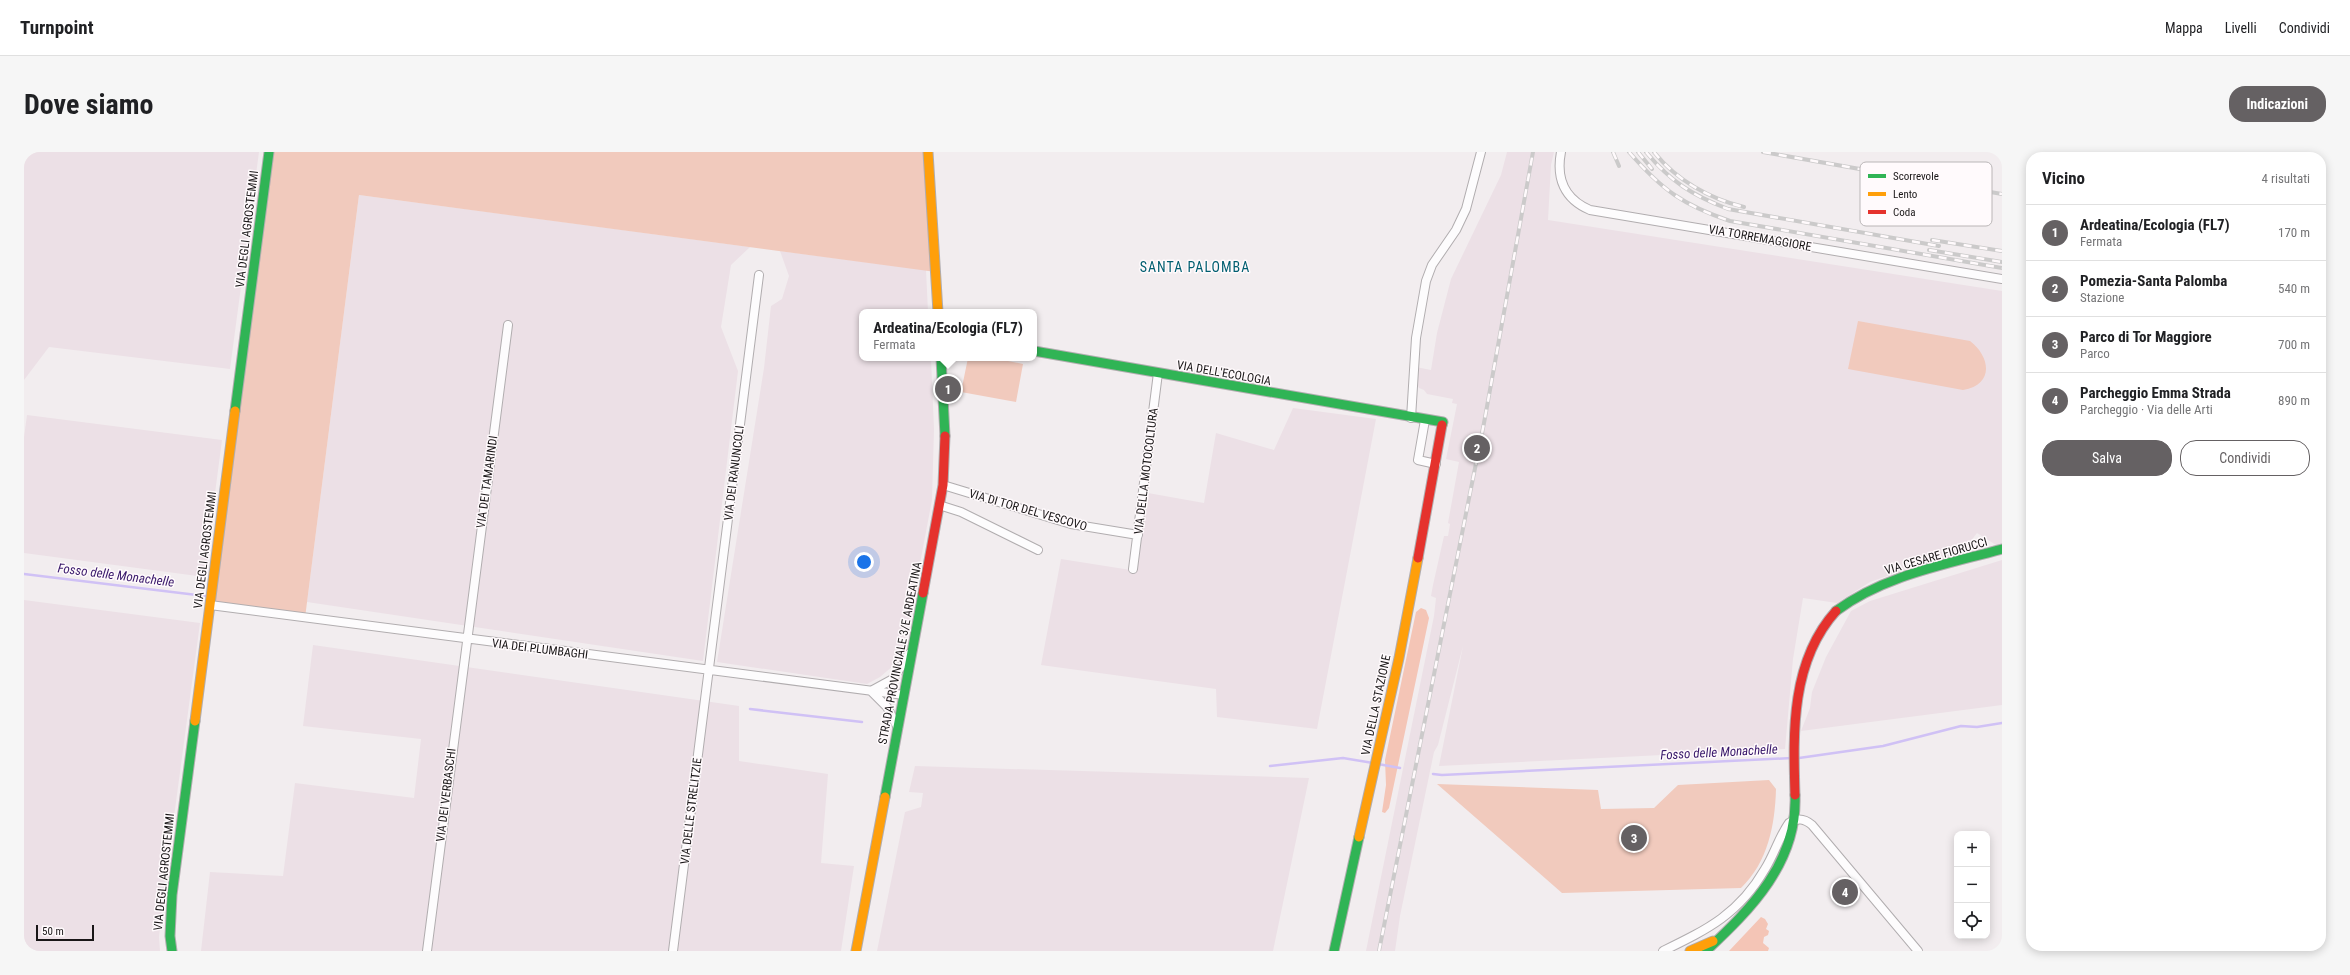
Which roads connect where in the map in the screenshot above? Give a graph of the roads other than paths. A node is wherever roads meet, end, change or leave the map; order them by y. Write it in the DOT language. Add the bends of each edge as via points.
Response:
graph roads {
  1 [pos="269,152"];
  2 [pos="928,152"];
  3 [pos="1481,152"];
  4 [pos="1562,152"];
  5 [pos="759,275"];
  6 [pos="2002,279"];
  7 [pos="938,309"];
  8 [pos="508,325"];
  9 [pos="1037,352"];
  10 [pos="941,361"];
  11 [pos="1158,373"];
  12 [pos="1411,418"];
  13 [pos="1425,420"];
  14 [pos="1436,464"];
  15 [pos="942,485"];
  16 [pos="938,505"];
  17 [pos="1138,535"];
  18 [pos="1038,550"];
  19 [pos="2002,550"];
  20 [pos="1134,569"];
  21 [pos="210,605"];
  22 [pos="466,640"];
  23 [pos="913,646"];
  24 [pos="709,670"];
  25 [pos="870,691"];
  26 [pos="904,695"];
  27 [pos="898,729"];
  28 [pos="1794,820"];
  29 [pos="1721,937"];
  30 [pos="172,951"];
  31 [pos="427,951"];
  32 [pos="673,951"];
  33 [pos="856,951"];
  34 [pos="1334,951"];
  35 [pos="1663,951"];
  36 [pos="1690,951"];
  37 [pos="1706,951"];
  38 [pos="1715,951"];
  39 [pos="1918,951"];
  1 -- 21 [label="street, VIA DEGLI AGROSTEMMI"];
  2 -- 7 [label="street"];
  3 -- 12 [label="street" via="1466,209 1456,230 1432,265 1426,281 1416,338"];
  4 -- 6 [label="street, VIA TORREMAGGIORE" via="1559,170 1563,188 1575,202 1590,210"];
  5 -- 24 [label="street, VIA DEI RANUNCOLI"];
  8 -- 22 [label="street, VIA DEI TAMARINDI"];
  9 -- 11 [label="street, VIA DELL'ECOLOGIA"];
  10 -- 15 [label="street, STRADA PROVINCIALE 3/E ARDEATINA" via="945,426"];
  11 -- 12 [label="street, VIA DELL'ECOLOGIA"];
  11 -- 17 [label="street, VIA DELLA MOTOCOLTURA"];
  12 -- 13 [label="street"];
  13 -- 14 [label="street" via="1418,460"];
  13 -- 14 [label="street, VIA DELLA STAZIONE" via="1443,422"];
  14 -- 34 [label="street, VIA DELLA STAZIONE" via="1402,646"];
  15 -- 16 [label="street, STRADA PROVINCIALE 3/E ARDEATINA"];
  15 -- 17 [label="street, VIA DI TOR DEL VESCOVO" via="1071,524"];
  16 -- 18 [label="street" via="962,512"];
  16 -- 23 [label="street, STRADA PROVINCIALE 3/E ARDEATINA"];
  17 -- 20 [label="street, VIA DELLA MOTOCOLTURA"];
  19 -- 28 [label="street, VIA CESARE FIORUCCI" via="1892,580 1859,596 1836,612 1815,639 1805,659 1794,744"];
  21 -- 22 [label="street, VIA DEI PLUMBAGHI"];
  21 -- 30 [label="street, VIA DEGLI AGROSTEMMI" via="172,895"];
  22 -- 24 [label="street, VIA DEI PLUMBAGHI"];
  22 -- 31 [label="street, VIA DEI VERBASCHI"];
  23 -- 25 [label="street" via="893,679"];
  23 -- 26 [label="street, STRADA PROVINCIALE 3/E ARDEATINA"];
  24 -- 25 [label="street, VIA DEI PLUMBAGHI"];
  24 -- 32 [label="street, VIA DELLE STRELITZIE"];
  25 -- 26 [label="street, VIA DEI PLUMBAGHI"];
  25 -- 27 [label="street" via="887,707"];
  26 -- 27 [label="street, STRADA PROVINCIALE 3/E ARDEATINA"];
  27 -- 33 [label="street, STRADA PROVINCIALE 3/E ARDEATINA"];
  28 -- 29 [label="street, VIA CESARE FIORUCCI" via="1781,861 1764,894"];
  28 -- 35 [label="street" via="1787,824 1765,869 1738,904 1702,932"];
  28 -- 39 [label="street" via="1805,819 1812,825"];
  29 -- 36 [label="street, VIA CESARE FIORUCCI"];
  29 -- 37 [label="street, VIA CESARE FIORUCCI"];
  29 -- 38 [label="street"];
}
